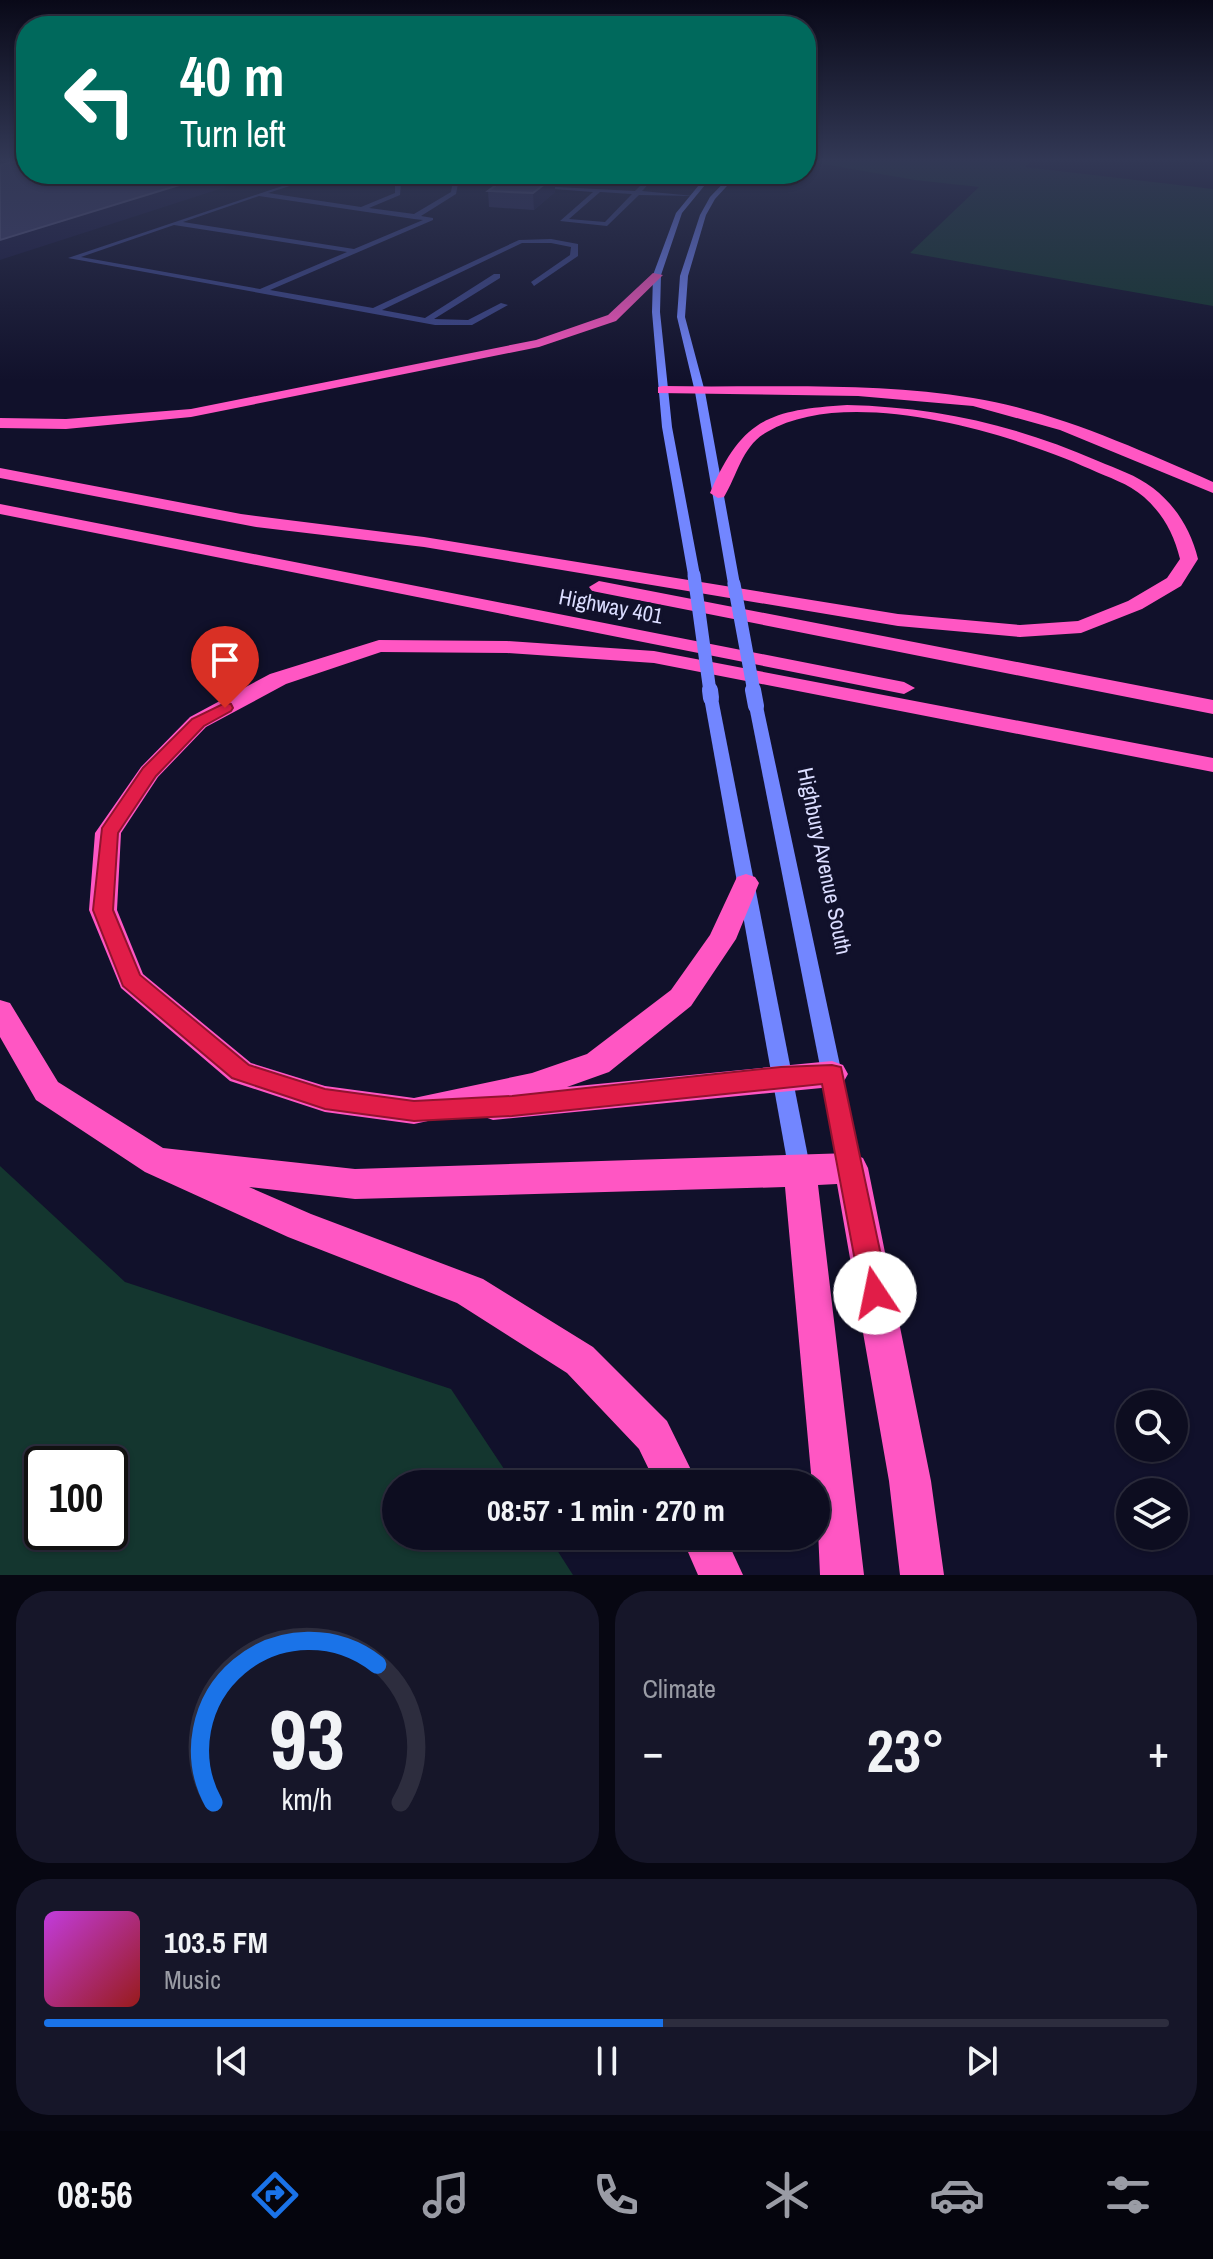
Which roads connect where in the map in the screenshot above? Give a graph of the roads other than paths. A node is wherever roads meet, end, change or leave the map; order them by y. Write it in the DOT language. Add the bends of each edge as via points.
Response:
graph roads {
  1 [pos="140,234"];
  2 [pos="248,234"];
  3 [pos="394,234"];
  4 [pos="670,234"];
  5 [pos="697,234"];
  6 [pos="355,251"];
  7 [pos="657,275"];
  8 [pos="497,276"];
  9 [pos="534,284"];
  10 [pos="261,291"];
  11 [pos="504,305"];
  12 [pos="374,311"];
  13 [pos="427,320"];
  14 [pos="663,390"];
  15 [pos="700,392"];
  16 [pos="0,423"];
  17 [pos="0,473"];
  18 [pos="1213,488"];
  19 [pos="718,493"];
  20 [pos="0,509"];
  21 [pos="242,519"];
  22 [pos="1213,707"];
  23 [pos="1213,749"];
  24 [pos="1213,765"];
  25 [pos="746,883"];
  26 [pos="0,1011"];
  27 [pos="832,1074"];
  28 [pos="781,1077"];
  29 [pos="414,1111"];
  30 [pos="157,1162"];
  31 [pos="851,1168"];
  32 [pos="800,1172"];
  33 [pos="670,1470"];
  34 [pos="709,1550"];
  35 [pos="721,1575"];
  36 [pos="842,1575"];
  37 [pos="922,1575"];
  1 -- 10 [label="lane" via="72,258"];
  2 -- 6 [label="lane"];
  3 -- 6 [label="lane"];
  4 -- 7 [label="main road"];
  5 -- 15 [label="main road, Highbury Avenue South" via="684,276 681,317"];
  6 -- 10 [label="lane"];
  7 -- 14 [label="main road"];
  7 -- 16 [label="highway" via="612,318 539,343 191,413 66,424"];
  8 -- 13 [label="lane"];
  9 -- 12 [label="lane" via="574,256 575,246 521,241"];
  10 -- 12 [label="lane"];
  11 -- 13 [label="lane" via="469,323"];
  12 -- 13 [label="lane"];
  14 -- 15 [label="highway"];
  14 -- 25 [label="main road, bridge"];
  15 -- 18 [label="highway" via="876,392 975,402 1103,440"];
  15 -- 19 [label="main road, Highbury Avenue South"];
  17 -- 21 [label="highway, Highway 401"];
  19 -- 21 [label="highway" via="739,445 762,427 798,413 922,413 1009,431 1139,484 1172,517 1186,538 1189,559 1174,582 1135,605 1081,627 1020,631 898,620 424,542"];
  19 -- 27 [label="main road, Highbury Avenue South, bridge"];
  20 -- 23 [label="highway, Highway 401"];
  21 -- 22 [label="highway, Highway 401"];
  24 -- 29 [label="highway" via="654,657 507,647 379,646 278,679 198,722 149,772 108,833 103,910 131,980 241,1072 325,1099"];
  25 -- 28 [label="main road"];
  25 -- 29 [label="highway" via="722,939 681,998 598,1063 532,1086"];
  26 -- 30 [label="highway" via="47,1091"];
  27 -- 28 [label="highway"];
  27 -- 31 [label="main road, Highbury Avenue South"];
  28 -- 29 [label="highway" via="512,1106"];
  28 -- 32 [label="main road"];
  30 -- 32 [label="highway" via="355,1184"];
  30 -- 33 [label="highway" via="300,1226 470,1291 580,1360 653,1435"];
  31 -- 32 [label="highway"];
  31 -- 37 [label="highway, Highbury Avenue South" via="910,1481"];
  32 -- 36 [label="highway"];
  34 -- 35 [label="highway"];
}
